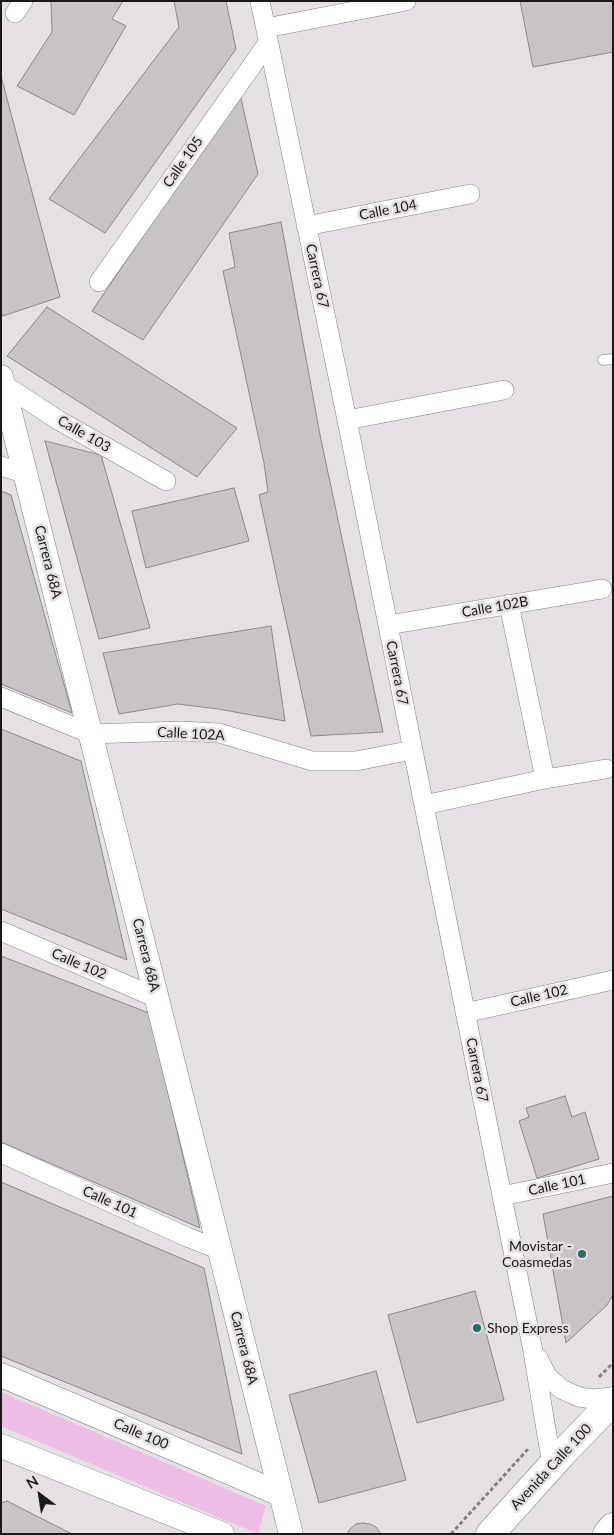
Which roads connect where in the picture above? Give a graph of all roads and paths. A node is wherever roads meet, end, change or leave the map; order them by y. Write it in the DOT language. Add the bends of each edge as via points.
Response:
graph roads {
  1 [pos="260,1"];
  2 [pos="406,1"];
  3 [pos="267,35"];
  4 [pos="470,194"];
  5 [pos="306,226"];
  6 [pos="99,282"];
  7 [pos="2,380"];
  8 [pos="504,390"];
  9 [pos="346,420"];
  10 [pos="1,466"];
  11 [pos="26,474"];
  12 [pos="166,481"];
  13 [pos="602,589"];
  14 [pos="509,604"];
  15 [pos="388,625"];
  16 [pos="1,697"];
  17 [pos="91,734"];
  18 [pos="413,750"];
  19 [pos="606,769"];
  20 [pos="545,779"];
  21 [pos="424,805"];
  22 [pos="1,931"];
  23 [pos="613,980"];
  24 [pos="157,998"];
  25 [pos="465,1013"];
  26 [pos="1,1153"];
  27 [pos="613,1173"];
  28 [pos="502,1196"];
  29 [pos="220,1250"];
  30 [pos="532,1346"];
  31 [pos="613,1363"];
  32 [pos="607,1369"];
  33 [pos="1,1375"];
  34 [pos="613,1396"];
  35 [pos="613,1401"];
  36 [pos="1,1446"];
  37 [pos="516,1461"];
  38 [pos="552,1465"];
  39 [pos="280,1494"];
  40 [pos="613,1527"];
  41 [pos="222,1534"];
  42 [pos="291,1534"];
  43 [pos="451,1534"];
  44 [pos="490,1534"];
  45 [pos="606,1534"];
  1 -- 3 [label="street, Carrera 67"];
  2 -- 3 [label="street"];
  3 -- 5 [label="street, Carrera 67"];
  3 -- 6 [label="street, Calle 105"];
  4 -- 5 [label="street, Calle 104"];
  5 -- 9 [label="street, Carrera 67"];
  7 -- 11 [label="street, Carrera 68A"];
  7 -- 12 [label="street, Calle 103" via="58,420"];
  8 -- 9 [label="street"];
  9 -- 15 [label="street, Carrera 67"];
  10 -- 11 [label="street"];
  11 -- 17 [label="street, Carrera 68A"];
  13 -- 14 [label="street, Calle 102B"];
  14 -- 15 [label="street, Calle 102B"];
  14 -- 20 [label="street"];
  15 -- 18 [label="street, Carrera 67"];
  16 -- 17 [label="street, Calle 102A"];
  17 -- 18 [label="street, Calle 102A" via="218,733 312,761 356,760"];
  17 -- 24 [label="street, Carrera 68A"];
  18 -- 21 [label="street, Carrera 67"];
  19 -- 20 [label="street"];
  20 -- 21 [label="street"];
  21 -- 25 [label="street, Carrera 67"];
  22 -- 24 [label="street, Calle 102"];
  23 -- 25 [label="street, Calle 102"];
  24 -- 29 [label="street, Carrera 68A"];
  25 -- 28 [label="street, Carrera 67"];
  26 -- 29 [label="street, Calle 101"];
  27 -- 28 [label="street, Calle 101"];
  28 -- 30 [label="street, Carrera 67"];
  29 -- 39 [label="street, Carrera 68A"];
  30 -- 34 [label="street, Carrera 67" via="547,1376 562,1389 586,1398"];
  30 -- 38 [label="street, Carrera 67"];
  31 -- 32 [label="path"];
  33 -- 39 [label="street, Calle 100"];
  35 -- 38 [label="main road, Avenida Calle 100"];
  36 -- 41 [label="street"];
  37 -- 43 [label="path"];
  38 -- 44 [label="main road, Avenida Calle 100"];
  39 -- 42 [label="street, Carrera 68A"];
  40 -- 45 [label="main road"];
}
